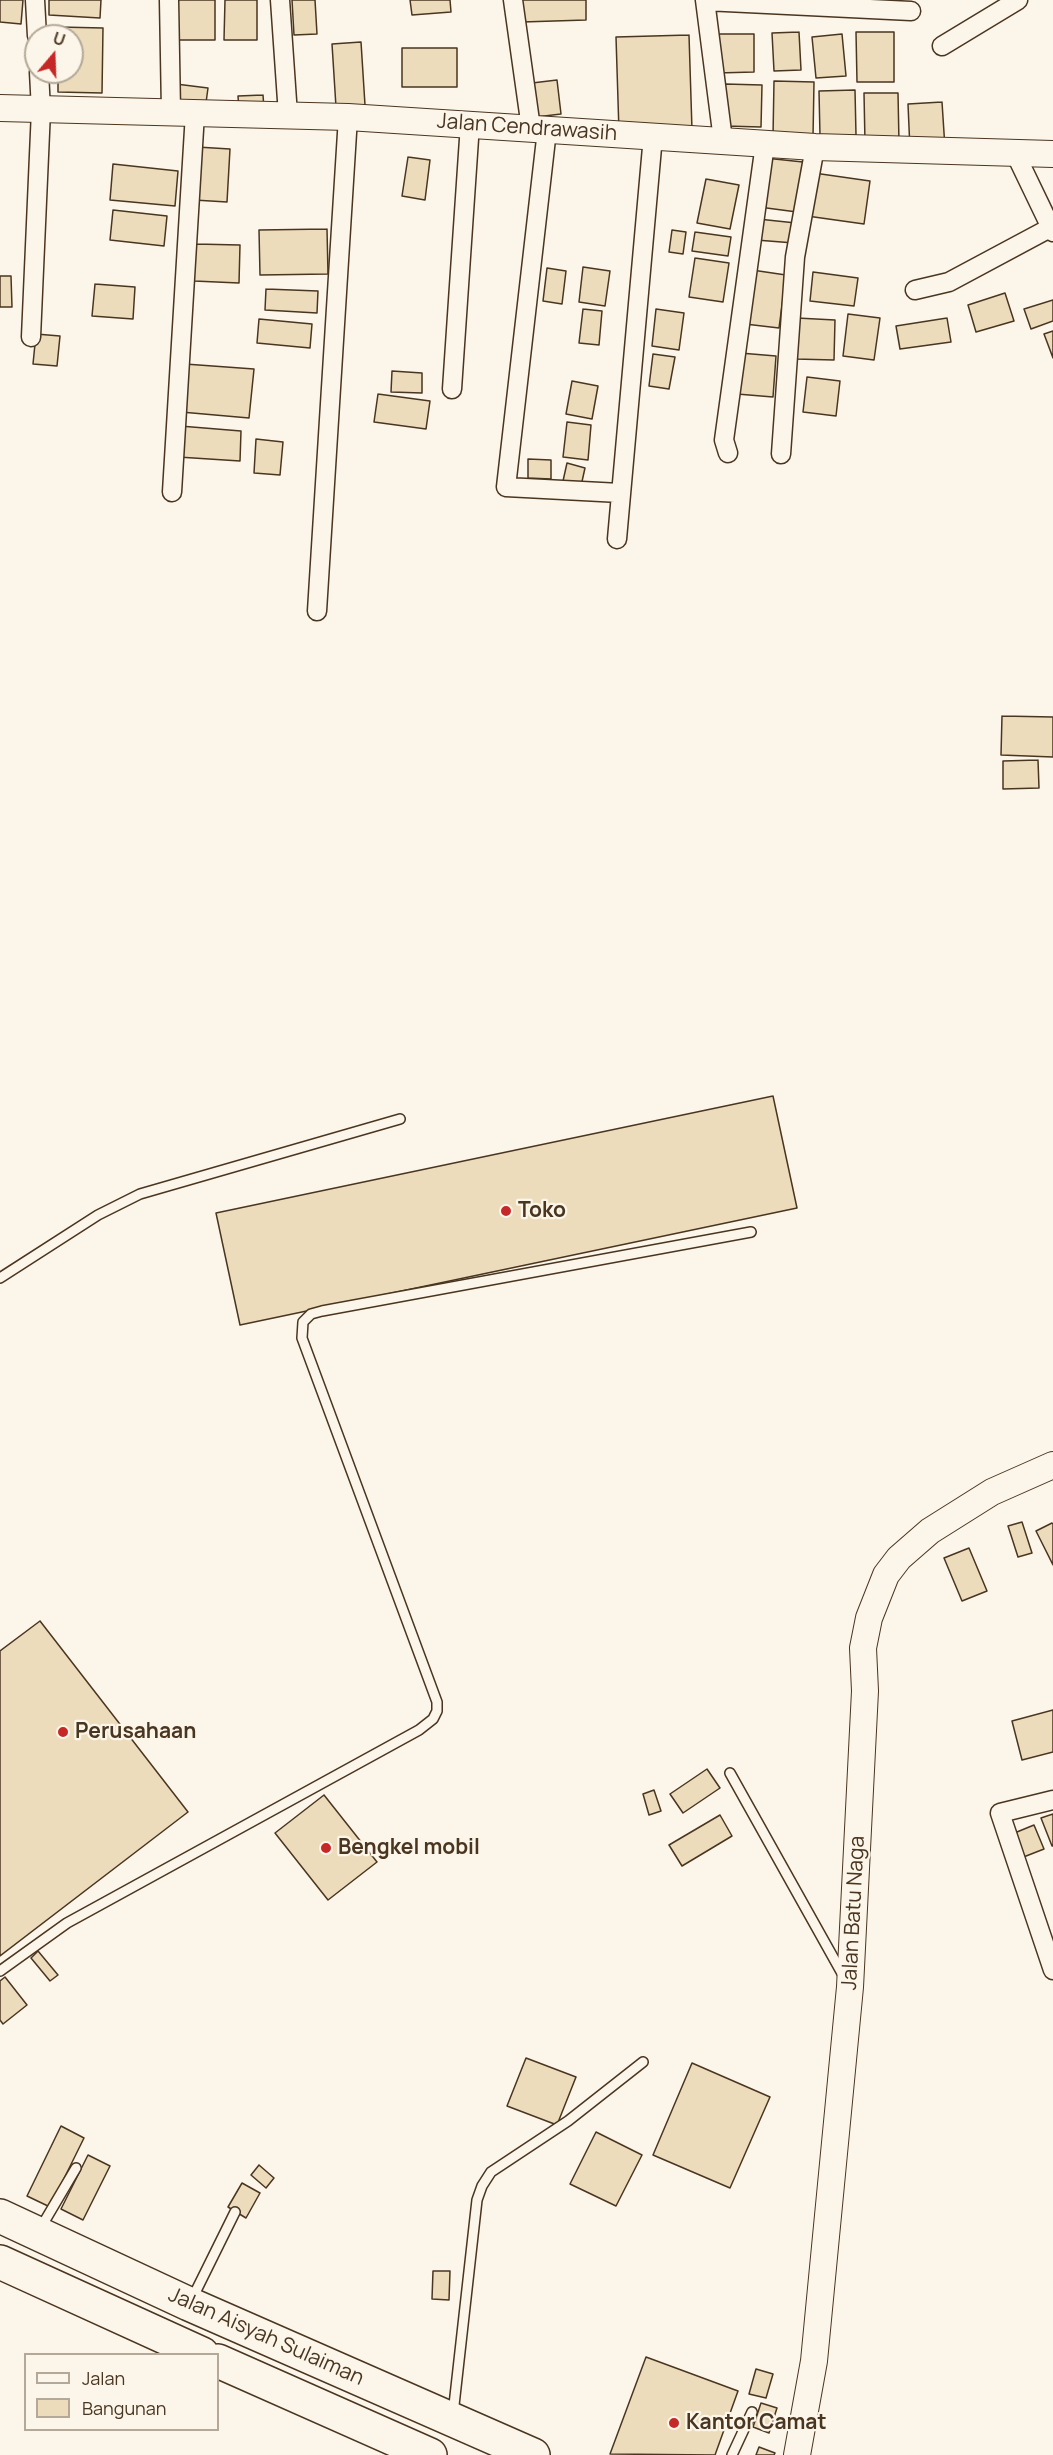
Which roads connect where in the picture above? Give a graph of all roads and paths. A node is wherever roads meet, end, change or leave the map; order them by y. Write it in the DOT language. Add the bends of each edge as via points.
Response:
graph roads {
  1 [pos="35,0"];
  2 [pos="169,0"];
  3 [pos="280,0"];
  4 [pos="513,0"];
  5 [pos="1018,0"];
  6 [pos="705,1"];
  7 [pos="911,11"];
  8 [pos="36,24"];
  9 [pos="942,46"];
  10 [pos="40,84"];
  11 [pos="0,108"];
  12 [pos="41,110"];
  13 [pos="183,112"];
  14 [pos="288,116"];
  15 [pos="348,117"];
  16 [pos="470,124"];
  17 [pos="539,129"];
  18 [pos="653,136"];
  19 [pos="723,140"];
  20 [pos="765,144"];
  21 [pos="815,147"];
  22 [pos="1015,153"];
  23 [pos="1053,154"];
  24 [pos="1052,230"];
  25 [pos="915,290"];
  26 [pos="31,337"];
  27 [pos="452,389"];
  28 [pos="729,453"];
  29 [pos="781,454"];
  30 [pos="172,492"];
  31 [pos="620,493"];
  32 [pos="617,539"];
  33 [pos="317,611"];
  34 [pos="400,1119"];
  35 [pos="752,1232"];
  36 [pos="0,1278"];
  37 [pos="1053,1465"];
  38 [pos="730,1773"];
  39 [pos="1053,1800"];
  40 [pos="1053,1970"];
  41 [pos="0,1971"];
  42 [pos="850,1987"];
  43 [pos="643,2062"];
  44 [pos="76,2168"];
  45 [pos="235,2212"];
  46 [pos="0,2216"];
  47 [pos="37,2233"];
  48 [pos="0,2262"];
  49 [pos="189,2304"];
  50 [pos="198,2353"];
  51 [pos="219,2361"];
  52 [pos="752,2412"];
  53 [pos="452,2420"];
  54 [pos="430,2455"];
  55 [pos="533,2455"];
  56 [pos="732,2455"];
  57 [pos="798,2455"];
  1 -- 8 [label="street"];
  2 -- 13 [label="street"];
  3 -- 14 [label="street"];
  4 -- 17 [label="street"];
  5 -- 9 [label="street"];
  6 -- 7 [label="street"];
  6 -- 19 [label="street"];
  10 -- 12 [label="street"];
  11 -- 12 [label="street, Jalan Cendrawasih"];
  12 -- 13 [label="street, Jalan Cendrawasih"];
  12 -- 26 [label="street"];
  13 -- 14 [label="street, Jalan Cendrawasih"];
  13 -- 30 [label="street"];
  14 -- 15 [label="street, Jalan Cendrawasih"];
  15 -- 16 [label="street, Jalan Cendrawasih"];
  15 -- 33 [label="street"];
  16 -- 17 [label="street, Jalan Cendrawasih"];
  16 -- 27 [label="street"];
  17 -- 18 [label="street, Jalan Cendrawasih"];
  17 -- 31 [label="street" via="506,487"];
  18 -- 19 [label="street, Jalan Cendrawasih"];
  18 -- 31 [label="street"];
  19 -- 20 [label="street, Jalan Cendrawasih"];
  20 -- 21 [label="street, Jalan Cendrawasih"];
  20 -- 28 [label="street" via="724,440"];
  21 -- 22 [label="street, Jalan Cendrawasih"];
  21 -- 29 [label="street" via="795,257"];
  22 -- 23 [label="street, Jalan Cendrawasih"];
  22 -- 24 [label="street"];
  24 -- 25 [label="street" via="949,282"];
  31 -- 32 [label="street"];
  34 -- 36 [label="lane" via="140,1194 98,1215"];
  35 -- 41 [label="lane" via="311,1314 303,1322 302,1338 437,1702 437,1711 418,1730 67,1923"];
  37 -- 42 [label="street, Jalan Batu Naga" via="992,1492 930,1531 898,1558 876,1595 863,1648 866,1691"];
  38 -- 42 [label="lane"];
  39 -- 40 [label="street" via="1000,1813"];
  42 -- 57 [label="street, Jalan Batu Naga" via="814,2361"];
  43 -- 53 [label="lane" via="568,2121 491,2172 482,2186 477,2200"];
  44 -- 47 [label="lane"];
  45 -- 49 [label="lane"];
  46 -- 47 [label="highway, Jalan Aisyah Sulaiman"];
  47 -- 49 [label="highway, Jalan Aisyah Sulaiman"];
  48 -- 50 [label="highway, Jalan Aisyah Sulaiman"];
  49 -- 53 [label="highway, Jalan Aisyah Sulaiman"];
  51 -- 54 [label="highway, Jalan Aisyah Sulaiman"];
  52 -- 56 [label="lane"];
  53 -- 55 [label="highway, Jalan Aisyah Sulaiman"];
}
